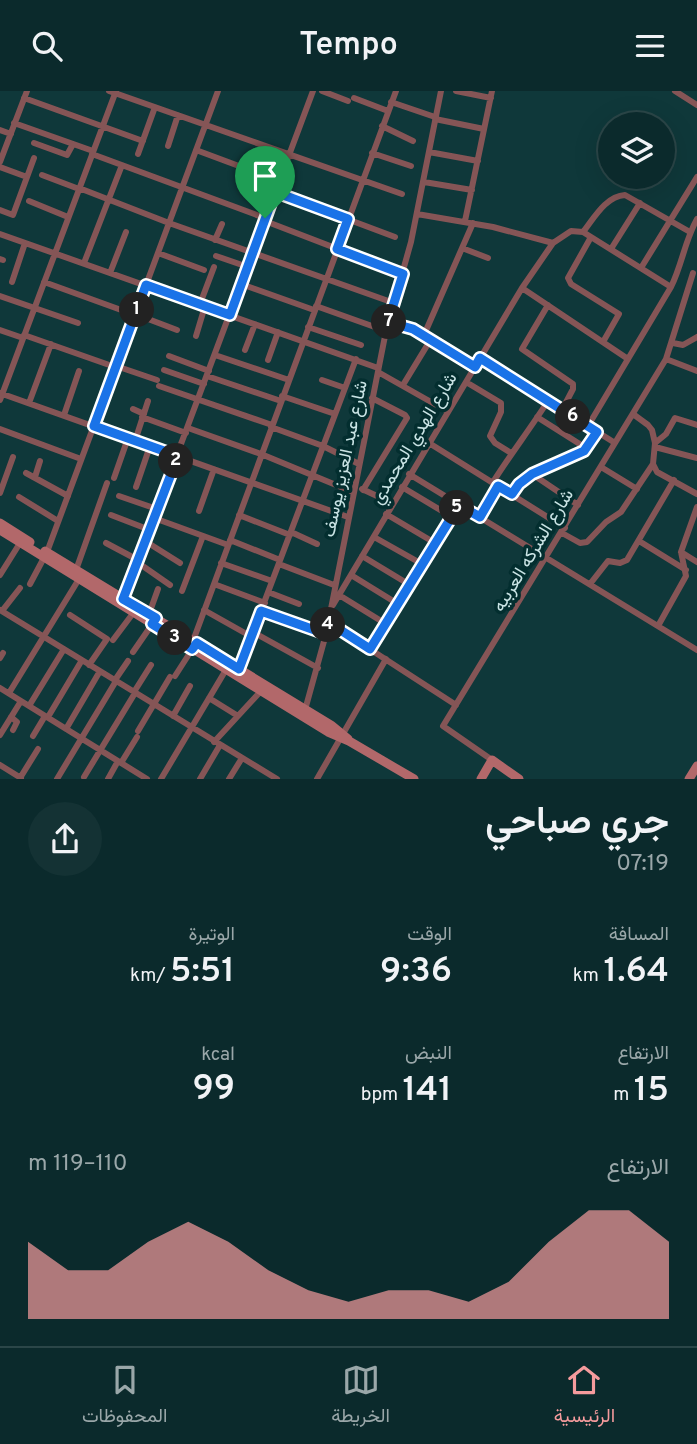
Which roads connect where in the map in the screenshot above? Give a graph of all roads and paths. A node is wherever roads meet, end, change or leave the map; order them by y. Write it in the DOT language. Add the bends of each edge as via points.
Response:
graph roads {
  1 [pos="218,91"];
  2 [pos="313,91"];
  3 [pos="322,91"];
  4 [pos="396,91"];
  5 [pos="441,91"];
  6 [pos="456,91"];
  7 [pos="675,91"];
  8 [pos="113,92"];
  9 [pos="25,95"];
  10 [pos="491,95"];
  11 [pos="391,102"];
  12 [pos="697,105"];
  13 [pos="155,107"];
  14 [pos="388,111"];
  15 [pos="178,115"];
  16 [pos="435,118"];
  17 [pos="14,124"];
  18 [pos="206,125"];
  19 [pos="382,126"];
  20 [pos="102,127"];
  21 [pos="484,129"];
  22 [pos="0,130"];
  23 [pos="10,134"];
  24 [pos="143,141"];
  25 [pos="413,141"];
  26 [pos="34,143"];
  27 [pos="73,144"];
  28 [pos="168,146"];
  29 [pos="197,150"];
  30 [pos="429,152"];
  31 [pos="93,153"];
  32 [pos="372,153"];
  33 [pos="138,154"];
  34 [pos="289,155"];
  35 [pos="34,157"];
  36 [pos="478,161"];
  37 [pos="0,165"];
  38 [pos="122,165"];
  39 [pos="411,166"];
  40 [pos="42,175"];
  41 [pos="27,177"];
  42 [pos="697,177"];
  43 [pos="279,181"];
  44 [pos="362,181"];
  45 [pos="424,182"];
  46 [pos="183,187"];
  47 [pos="79,188"];
  48 [pos="472,190"];
  49 [pos="275,192"];
  50 [pos="402,194"];
  51 [pos="109,199"];
  52 [pos="29,201"];
  53 [pos="640,203"];
  54 [pos="0,209"];
  55 [pos="50,209"];
  56 [pos="417,214"];
  57 [pos="68,217"];
  58 [pos="47,218"];
  59 [pos="348,219"];
  60 [pos="697,219"];
  61 [pos="265,220"];
  62 [pos="670,220"];
  63 [pos="469,222"];
  64 [pos="169,223"];
  65 [pos="222,224"];
  66 [pos="126,232"];
  67 [pos="583,232"];
  68 [pos="690,232"];
  69 [pos="0,234"];
  70 [pos="395,237"];
  71 [pos="591,237"];
  72 [pos="215,240"];
  73 [pos="26,243"];
  74 [pos="553,243"];
  75 [pos="337,249"];
  76 [pos="462,249"];
  77 [pos="611,249"];
  78 [pos="55,253"];
  79 [pos="158,253"];
  80 [pos="253,253"];
  81 [pos="216,256"];
  82 [pos="488,258"];
  83 [pos="84,263"];
  84 [pos="214,267"];
  85 [pos="248,267"];
  86 [pos="641,268"];
  87 [pos="680,269"];
  88 [pos="204,270"];
  89 [pos="110,273"];
  90 [pos="403,274"];
  91 [pos="695,274"];
  92 [pos="325,280"];
  93 [pos="12,282"];
  94 [pos="44,282"];
  95 [pos="242,283"];
  96 [pos="146,285"];
  97 [pos="671,287"];
  98 [pos="522,288"];
  99 [pos="0,296"];
  100 [pos="394,303"];
  101 [pos="203,305"];
  102 [pos="548,305"];
  103 [pos="34,308"];
  104 [pos="315,308"];
  105 [pos="135,315"];
  106 [pos="230,315"];
  107 [pos="388,322"];
  108 [pos="78,324"];
  109 [pos="255,324"];
  110 [pos="308,327"];
  111 [pos="0,330"];
  112 [pos="177,330"];
  113 [pos="386,331"];
  114 [pos="278,332"];
  115 [pos="24,336"];
  116 [pos="196,337"];
  117 [pos="428,337"];
  118 [pos="697,337"];
  119 [pos="303,341"];
  120 [pos="603,342"];
  121 [pos="673,343"];
  122 [pos="51,344"];
  123 [pos="361,345"];
  124 [pos="245,350"];
  125 [pos="215,355"];
  126 [pos="169,356"];
  127 [pos="480,358"];
  128 [pos="356,359"];
  129 [pos="628,359"];
  130 [pos="666,359"];
  131 [pos="268,360"];
  132 [pos="116,367"];
  133 [pos="475,367"];
  134 [pos="164,370"];
  135 [pos="378,370"];
  136 [pos="79,371"];
  137 [pos="697,371"];
  138 [pos="208,374"];
  139 [pos="289,380"];
  140 [pos="322,380"];
  141 [pos="466,382"];
  142 [pos="204,384"];
  143 [pos="402,385"];
  144 [pos="345,388"];
  145 [pos="1,396"];
  146 [pos="372,398"];
  147 [pos="282,399"];
  148 [pos="148,401"];
  149 [pos="198,401"];
  150 [pos="548,401"];
  151 [pos="29,403"];
  152 [pos="133,409"];
  153 [pos="562,409"];
  154 [pos="447,411"];
  155 [pos="335,414"];
  156 [pos="634,414"];
  157 [pos="64,415"];
  158 [pos="143,415"];
  159 [pos="537,417"];
  160 [pos="697,425"];
  161 [pos="94,426"];
  162 [pos="272,426"];
  163 [pos="588,426"];
  164 [pos="0,429"];
  165 [pos="187,431"];
  166 [pos="597,432"];
  167 [pos="131,439"];
  168 [pos="429,443"];
  169 [pos="615,443"];
  170 [pos="655,445"];
  171 [pos="150,446"];
  172 [pos="323,446"];
  173 [pos="586,449"];
  174 [pos="512,453"];
  175 [pos="261,454"];
  176 [pos="178,456"];
  177 [pos="13,457"];
  178 [pos="697,458"];
  179 [pos="81,459"];
  180 [pos="40,461"];
  181 [pos="359,464"];
  182 [pos="653,464"];
  183 [pos="601,467"];
  184 [pos="214,469"];
  185 [pos="26,473"];
  186 [pos="313,474"];
  187 [pos="410,474"];
  188 [pos="532,474"];
  189 [pos="35,477"];
  190 [pos="114,478"];
  191 [pos="674,480"];
  192 [pos="251,482"];
  193 [pos="107,483"];
  194 [pos="495,484"];
  195 [pos="136,487"];
  196 [pos="402,487"];
  197 [pos="354,489"];
  198 [pos="637,489"];
  199 [pos="363,490"];
  200 [pos="0,493"];
  201 [pos="512,494"];
  202 [pos="697,494"];
  203 [pos="68,496"];
  204 [pos="119,496"];
  205 [pos="19,497"];
  206 [pos="303,501"];
  207 [pos="392,503"];
  208 [pos="459,505"];
  209 [pos="578,505"];
  210 [pos="697,507"];
  211 [pos="157,509"];
  212 [pos="199,511"];
  213 [pos="386,514"];
  214 [pos="111,515"];
  215 [pos="239,515"];
  216 [pos="348,517"];
  217 [pos="452,517"];
  218 [pos="480,517"];
  219 [pos="154,518"];
  220 [pos="58,521"];
  221 [pos="0,523"];
  222 [pos="0,530"];
  223 [pos="150,530"];
  224 [pos="563,530"];
  225 [pos="290,534"];
  226 [pos="203,536"];
  227 [pos="373,537"];
  228 [pos="145,541"];
  229 [pos="639,541"];
  230 [pos="20,543"];
  231 [pos="106,543"];
  232 [pos="229,543"];
  233 [pos="435,543"];
  234 [pos="317,544"];
  235 [pos="681,552"];
  236 [pos="45,555"];
  237 [pos="362,556"];
  238 [pos="547,558"];
  239 [pos="138,561"];
  240 [pos="180,562"];
  241 [pos="280,562"];
  242 [pos="697,562"];
  243 [pos="221,563"];
  244 [pos="422,564"];
  245 [pos="686,570"];
  246 [pos="77,574"];
  247 [pos="0,575"];
  248 [pos="351,575"];
  249 [pos="272,581"];
  250 [pos="30,584"];
  251 [pos="214,584"];
  252 [pos="590,584"];
  253 [pos="170,585"];
  254 [pos="334,585"];
  255 [pos="410,585"];
  256 [pos="20,588"];
  257 [pos="158,589"];
  258 [pos="182,591"];
  259 [pos="268,592"];
  260 [pos="339,595"];
  261 [pos="123,599"];
  262 [pos="265,603"];
  263 [pos="299,604"];
  264 [pos="398,604"];
  265 [pos="330,609"];
  266 [pos="1,610"];
  267 [pos="135,610"];
  268 [pos="204,610"];
  269 [pos="261,611"];
  270 [pos="70,615"];
  271 [pos="152,619"];
  272 [pos="328,622"];
  273 [pos="386,624"];
  274 [pos="658,626"];
  275 [pos="253,634"];
  276 [pos="326,634"];
  277 [pos="44,637"];
  278 [pos="113,640"];
  279 [pos="194,645"];
  280 [pos="64,649"];
  281 [pos="370,649"];
  282 [pos="697,650"];
  283 [pos="132,652"];
  284 [pos="386,659"];
  285 [pos="82,660"];
  286 [pos="128,661"];
  287 [pos="89,665"];
  288 [pos="151,665"];
  289 [pos="228,667"];
  290 [pos="239,669"];
  291 [pos="318,669"];
  292 [pos="100,671"];
  293 [pos="115,681"];
  294 [pos="190,686"];
  295 [pos="0,688"];
  296 [pos="261,691"];
  297 [pos="134,692"];
  298 [pos="9,693"];
  299 [pos="209,698"];
  300 [pos="21,701"];
  301 [pos="154,704"];
  302 [pos="456,705"];
  303 [pos="29,706"];
  304 [pos="305,710"];
  305 [pos="173,716"];
  306 [pos="237,716"];
  307 [pos="11,717"];
  308 [pos="46,717"];
  309 [pos="192,727"];
  310 [pos="66,729"];
  311 [pos="13,730"];
  312 [pos="0,736"];
  313 [pos="33,736"];
  314 [pos="345,737"];
  315 [pos="81,738"];
  316 [pos="217,743"];
  317 [pos="37,749"];
  318 [pos="100,750"];
  319 [pos="242,758"];
  320 [pos="492,760"];
  321 [pos="120,762"];
  322 [pos="0,765"];
  323 [pos="697,766"];
  324 [pos="10,771"];
  325 [pos="84,777"];
  326 [pos="22,778"];
  327 [pos="411,778"];
  328 [pos="5,779"];
  329 [pos="57,779"];
  330 [pos="108,779"];
  331 [pos="147,779"];
  332 [pos="161,779"];
  333 [pos="200,779"];
  334 [pos="229,779"];
  335 [pos="276,779"];
  336 [pos="317,779"];
  337 [pos="481,779"];
  338 [pos="519,779"];
  339 [pos="690,779"];
  1 -- 18 [label="street"];
  2 -- 34 [label="street"];
  3 -- 14 [label="street"];
  4 -- 11 [label="street"];
  5 -- 16 [label="street, شارع عبد العزيز يوسف"];
  6 -- 10 [label="street"];
  7 -- 12 [label="street"];
  8 -- 13 [label="street"];
  8 -- 20 [label="street"];
  9 -- 17 [label="street"];
  9 -- 20 [label="street"];
  10 -- 21 [label="street"];
  11 -- 14 [label="street"];
  11 -- 16 [label="street"];
  13 -- 15 [label="street"];
  13 -- 24 [label="street"];
  14 -- 19 [label="street"];
  15 -- 18 [label="street"];
  15 -- 28 [label="street"];
  16 -- 21 [label="street"];
  16 -- 30 [label="street, شارع عبد العزيز يوسف"];
  17 -- 23 [label="street"];
  17 -- 27 [label="street"];
  18 -- 29 [label="street"];
  18 -- 34 [label="street"];
  19 -- 25 [label="street"];
  19 -- 32 [label="street"];
  20 -- 24 [label="street"];
  20 -- 31 [label="street"];
  21 -- 36 [label="street"];
  22 -- 23 [label="street"];
  23 -- 37 [label="street"];
  24 -- 33 [label="street"];
  26 -- 27 [label="street" via="66,155"];
  27 -- 31 [label="street"];
  29 -- 43 [label="street"];
  29 -- 46 [label="street"];
  30 -- 36 [label="street"];
  30 -- 45 [label="street, شارع عبد العزيز يوسف"];
  31 -- 38 [label="street"];
  31 -- 47 [label="street"];
  32 -- 39 [label="street"];
  32 -- 44 [label="street"];
  34 -- 43 [label="street"];
  34 -- 44 [label="street"];
  35 -- 41 [label="street"];
  36 -- 48 [label="street"];
  37 -- 41 [label="street"];
  38 -- 46 [label="street"];
  38 -- 51 [label="street"];
  40 -- 47 [label="street"];
  41 -- 54 [label="street" via="13,215"];
  42 -- 62 [label="street"];
  43 -- 49 [label="street"];
  44 -- 50 [label="street"];
  44 -- 59 [label="street"];
  45 -- 48 [label="street"];
  45 -- 56 [label="street, شارع عبد العزيز يوسف"];
  46 -- 61 [label="street"];
  46 -- 64 [label="street"];
  47 -- 51 [label="street"];
  47 -- 57 [label="street"];
  48 -- 63 [label="street"];
  49 -- 59 [label="street"];
  49 -- 61 [label="street"];
  51 -- 64 [label="street"];
  51 -- 83 [label="street"];
  52 -- 55 [label="street"];
  53 -- 62 [label="street"];
  53 -- 67 [label="street" via="617,195"];
  53 -- 77 [label="street"];
  55 -- 57 [label="street"];
  55 -- 58 [label="street"];
  56 -- 63 [label="street"];
  56 -- 90 [label="street, شارع عبد العزيز يوسف"];
  57 -- 78 [label="street"];
  59 -- 70 [label="street"];
  59 -- 75 [label="street"];
  60 -- 68 [label="street"];
  61 -- 75 [label="street"];
  61 -- 80 [label="street"];
  62 -- 68 [label="street"];
  62 -- 86 [label="street"];
  63 -- 74 [label="street"];
  63 -- 76 [label="street"];
  64 -- 72 [label="street"];
  64 -- 79 [label="street"];
  65 -- 72 [label="street"];
  66 -- 89 [label="street"];
  67 -- 71 [label="street"];
  67 -- 74 [label="street" via="570,230"];
  68 -- 87 [label="street"];
  69 -- 73 [label="street"];
  71 -- 77 [label="street"];
  71 -- 120 [label="street" via="568,278 620,314"];
  72 -- 80 [label="street"];
  73 -- 78 [label="street"];
  73 -- 93 [label="street"];
  74 -- 98 [label="street, شارع الهدي المحمدي"];
  75 -- 90 [label="street"];
  75 -- 92 [label="street"];
  76 -- 82 [label="street"];
  76 -- 117 [label="street"];
  77 -- 86 [label="street"];
  78 -- 83 [label="street"];
  78 -- 94 [label="street"];
  79 -- 88 [label="street"];
  79 -- 96 [label="street"];
  80 -- 85 [label="street"];
  80 -- 92 [label="street"];
  81 -- 85 [label="street"];
  83 -- 89 [label="street"];
  84 -- 101 [label="street"];
  85 -- 95 [label="street"];
  86 -- 97 [label="street"];
  87 -- 91 [label="street"];
  87 -- 97 [label="street"];
  89 -- 96 [label="street"];
  90 -- 100 [label="street, شارع عبد العزيز يوسف"];
  91 -- 121 [label="street, شارع الشركه العربيه"];
  92 -- 100 [label="street"];
  92 -- 104 [label="street"];
  94 -- 103 [label="street"];
  94 -- 105 [label="street"];
  95 -- 104 [label="street"];
  95 -- 106 [label="street"];
  96 -- 101 [label="street"];
  96 -- 105 [label="street"];
  97 -- 129 [label="street"];
  98 -- 102 [label="street"];
  98 -- 127 [label="street, شارع الهدي المحمدي"];
  99 -- 103 [label="street"];
  100 -- 107 [label="street, شارع عبد العزيز يوسف"];
  101 -- 106 [label="street"];
  101 -- 116 [label="street"];
  102 -- 120 [label="street"];
  102 -- 153 [label="street" via="522,349 573,384"];
  103 -- 108 [label="street"];
  103 -- 115 [label="street"];
  104 -- 110 [label="street"];
  104 -- 113 [label="street"];
  105 -- 112 [label="street"];
  105 -- 132 [label="street"];
  106 -- 109 [label="street"];
  106 -- 125 [label="street"];
  107 -- 113 [label="street, شارع عبد العزيز يوسف"];
  107 -- 117 [label="street"];
  109 -- 114 [label="street"];
  109 -- 124 [label="street"];
  110 -- 119 [label="street"];
  110 -- 123 [label="street"];
  111 -- 115 [label="street"];
  113 -- 135 [label="street, شارع عبد العزيز يوسف"];
  114 -- 119 [label="street"];
  114 -- 131 [label="street"];
  115 -- 122 [label="street"];
  115 -- 145 [label="street"];
  117 -- 133 [label="street"];
  117 -- 143 [label="street"];
  118 -- 121 [label="street" via="683,345"];
  119 -- 128 [label="street"];
  119 -- 139 [label="street"];
  120 -- 129 [label="street"];
  121 -- 130 [label="street, شارع الشركه العربيه"];
  122 -- 132 [label="street"];
  122 -- 151 [label="street"];
  125 -- 138 [label="street"];
  125 -- 139 [label="street"];
  126 -- 138 [label="street"];
  127 -- 133 [label="street, شارع الهدي المحمدي"];
  127 -- 150 [label="street"];
  128 -- 135 [label="street"];
  128 -- 144 [label="street"];
  129 -- 163 [label="street"];
  130 -- 137 [label="street"];
  130 -- 156 [label="street, شارع الشركه العربيه"];
  132 -- 149 [label="street"];
  132 -- 161 [label="street"];
  133 -- 141 [label="street, شارع الهدي المحمدي"];
  134 -- 142 [label="street"];
  135 -- 143 [label="street"];
  135 -- 146 [label="street, شارع عبد العزيز يوسف"];
  136 -- 157 [label="street"];
  138 -- 142 [label="street"];
  138 -- 147 [label="street"];
  139 -- 147 [label="street"];
  140 -- 144 [label="street"];
  141 -- 154 [label="street, شارع الهدي المحمدي"];
  141 -- 174 [label="street" via="501,403 491,436"];
  142 -- 149 [label="street"];
  143 -- 154 [label="street"];
  144 -- 155 [label="street"];
  145 -- 151 [label="street"];
  146 -- 181 [label="street, شارع عبد العزيز يوسف"];
  146 -- 199 [label="street" via="407,418"];
  147 -- 155 [label="street"];
  147 -- 162 [label="street"];
  148 -- 158 [label="street"];
  149 -- 162 [label="street"];
  149 -- 165 [label="street"];
  150 -- 153 [label="street"];
  150 -- 159 [label="street"];
  151 -- 157 [label="street"];
  152 -- 158 [label="street"];
  153 -- 163 [label="street"];
  154 -- 168 [label="street, شارع الهدي المحمدي"];
  155 -- 172 [label="street"];
  156 -- 169 [label="street, شارع الشركه العربيه"];
  156 -- 170 [label="street" via="649,425"];
  157 -- 161 [label="street"];
  158 -- 165 [label="street"];
  158 -- 167 [label="street"];
  159 -- 173 [label="street"];
  159 -- 174 [label="street"];
  160 -- 170 [label="street" via="675,418"];
  161 -- 167 [label="street"];
  161 -- 179 [label="street"];
  162 -- 172 [label="street"];
  162 -- 175 [label="street"];
  163 -- 166 [label="street"];
  164 -- 179 [label="street"];
  165 -- 175 [label="street"];
  165 -- 176 [label="street"];
  166 -- 169 [label="street"];
  166 -- 173 [label="street"];
  167 -- 171 [label="street"];
  167 -- 190 [label="street"];
  168 -- 187 [label="street, شارع الهدي المحمدي"];
  168 -- 194 [label="street"];
  169 -- 183 [label="street, شارع الشركه العربيه"];
  170 -- 178 [label="street"];
  170 -- 182 [label="street"];
  171 -- 176 [label="street"];
  171 -- 195 [label="street"];
  172 -- 181 [label="street"];
  172 -- 186 [label="street"];
  173 -- 188 [label="street"];
  174 -- 194 [label="street"];
  175 -- 186 [label="street"];
  175 -- 192 [label="street"];
  176 -- 184 [label="street"];
  176 -- 211 [label="street"];
  177 -- 200 [label="street"];
  179 -- 203 [label="street"];
  180 -- 189 [label="street"];
  181 -- 197 [label="street, شارع عبد العزيز يوسف"];
  182 -- 191 [label="street" via="657,472"];
  182 -- 198 [label="street"];
  183 -- 198 [label="street"];
  183 -- 209 [label="street, شارع الشركه العربيه"];
  184 -- 192 [label="street"];
  184 -- 212 [label="street"];
  185 -- 189 [label="street"];
  186 -- 197 [label="street"];
  186 -- 206 [label="street"];
  187 -- 196 [label="street, شارع الهدي المحمدي"];
  187 -- 208 [label="street"];
  188 -- 201 [label="street"];
  188 -- 209 [label="street"];
  189 -- 203 [label="street"];
  191 -- 202 [label="street"];
  191 -- 229 [label="street"];
  192 -- 206 [label="street"];
  192 -- 215 [label="street"];
  193 -- 246 [label="street"];
  194 -- 201 [label="street"];
  194 -- 218 [label="street"];
  196 -- 207 [label="street, شارع الهدي المحمدي"];
  196 -- 217 [label="street"];
  197 -- 199 [label="street"];
  197 -- 216 [label="street, شارع عبد العزيز يوسف"];
  198 -- 224 [label="street" via="621,512 587,542 583,544"];
  199 -- 207 [label="street"];
  201 -- 224 [label="street"];
  203 -- 220 [label="street"];
  204 -- 211 [label="street"];
  205 -- 220 [label="street"];
  206 -- 216 [label="street"];
  206 -- 225 [label="street"];
  207 -- 213 [label="street, شارع الهدي المحمدي"];
  208 -- 217 [label="street"];
  208 -- 218 [label="street"];
  209 -- 224 [label="street, شارع الشركه العربيه"];
  210 -- 235 [label="street"];
  211 -- 219 [label="street"];
  213 -- 227 [label="street, شارع الهدي المحمدي"];
  213 -- 233 [label="street"];
  214 -- 223 [label="street"];
  215 -- 225 [label="street"];
  215 -- 232 [label="street"];
  216 -- 254 [label="street, شارع عبد العزيز يوسف"];
  217 -- 233 [label="street"];
  218 -- 238 [label="street"];
  219 -- 223 [label="street"];
  219 -- 226 [label="street"];
  220 -- 236 [label="street"];
  221 -- 236 [label="street"];
  222 -- 230 [label="street"];
  223 -- 228 [label="street"];
  224 -- 238 [label="street, شارع الشركه العربيه"];
  225 -- 234 [label="street"];
  225 -- 241 [label="street"];
  226 -- 232 [label="street"];
  226 -- 258 [label="street"];
  227 -- 237 [label="street, شارع الهدي المحمدي"];
  227 -- 244 [label="street"];
  228 -- 239 [label="street"];
  228 -- 240 [label="street"];
  229 -- 245 [label="street"];
  229 -- 252 [label="street" via="627,561 608,561"];
  230 -- 236 [label="street"];
  230 -- 247 [label="street"];
  231 -- 239 [label="street"];
  232 -- 241 [label="street"];
  232 -- 243 [label="street"];
  233 -- 244 [label="street"];
  235 -- 242 [label="street"];
  235 -- 245 [label="street"];
  236 -- 246 [label="street"];
  236 -- 250 [label="street"];
  237 -- 248 [label="street, شارع الهدي المحمدي"];
  237 -- 255 [label="street"];
  238 -- 252 [label="street"];
  238 -- 302 [label="street, شارع الشركه العربيه"];
  239 -- 253 [label="street"];
  239 -- 261 [label="street"];
  241 -- 249 [label="street"];
  241 -- 254 [label="street"];
  243 -- 249 [label="street"];
  243 -- 251 [label="street"];
  244 -- 255 [label="street"];
  245 -- 274 [label="street"];
  246 -- 261 [label="street"];
  246 -- 267 [label="street"];
  246 -- 277 [label="street"];
  248 -- 260 [label="street, شارع الهدي المحمدي"];
  248 -- 264 [label="street"];
  249 -- 259 [label="street"];
  251 -- 262 [label="street"];
  251 -- 268 [label="street"];
  252 -- 274 [label="street"];
  254 -- 265 [label="street, شارع عبد العزيز يوسف"];
  255 -- 264 [label="street"];
  256 -- 266 [label="street"];
  257 -- 271 [label="street"];
  259 -- 262 [label="street"];
  259 -- 263 [label="street"];
  260 -- 265 [label="street, شارع الهدي المحمدي"];
  260 -- 273 [label="street"];
  261 -- 267 [label="street"];
  262 -- 269 [label="street"];
  264 -- 273 [label="street"];
  265 -- 272 [label="street, شارع عبد العزيز يوسف"];
  266 -- 277 [label="street"];
  267 -- 271 [label="street"];
  267 -- 278 [label="street"];
  268 -- 275 [label="street"];
  268 -- 279 [label="street"];
  269 -- 275 [label="street"];
  269 -- 276 [label="street"];
  270 -- 287 [label="street" via="107,639"];
  271 -- 279 [label="street"];
  271 -- 283 [label="street"];
  272 -- 276 [label="street, شارع عبد العزيز يوسف"];
  272 -- 281 [label="street"];
  273 -- 281 [label="street"];
  274 -- 282 [label="street"];
  275 -- 290 [label="street"];
  275 -- 291 [label="street"];
  276 -- 291 [label="street, شارع عبد العزيز يوسف"];
  277 -- 280 [label="street"];
  277 -- 298 [label="street"];
  279 -- 289 [label="street"];
  279 -- 301 [label="street"];
  280 -- 285 [label="street"];
  280 -- 303 [label="street"];
  281 -- 284 [label="street"];
  284 -- 302 [label="street"];
  284 -- 314 [label="street"];
  285 -- 287 [label="street"];
  285 -- 308 [label="street"];
  286 -- 293 [label="street"];
  287 -- 292 [label="street"];
  288 -- 297 [label="street"];
  289 -- 290 [label="street"];
  289 -- 296 [label="street"];
  289 -- 299 [label="street"];
  290 -- 304 [label="street"];
  291 -- 304 [label="street, شارع عبد العزيز يوسف"];
  292 -- 293 [label="street"];
  292 -- 310 [label="street"];
  293 -- 297 [label="street"];
  293 -- 315 [label="street"];
  294 -- 305 [label="street"];
  295 -- 298 [label="street"];
  296 -- 306 [label="street"];
  296 -- 314 [label="street"];
  297 -- 301 [label="street"];
  297 -- 318 [label="street"];
  298 -- 300 [label="street"];
  299 -- 306 [label="street"];
  299 -- 309 [label="street"];
  300 -- 303 [label="street"];
  300 -- 307 [label="street"];
  301 -- 305 [label="street"];
  301 -- 321 [label="street"];
  302 -- 320 [label="street, شارع الشركه العربيه" via="443,726"];
  303 -- 308 [label="street"];
  304 -- 314 [label="street"];
  305 -- 309 [label="street"];
  306 -- 316 [label="street"];
  307 -- 311 [label="street" via="17,722"];
  307 -- 312 [label="street"];
  308 -- 310 [label="street"];
  308 -- 313 [label="street"];
  309 -- 316 [label="street"];
  309 -- 332 [label="street"];
  310 -- 315 [label="street"];
  314 -- 327 [label="street"];
  314 -- 336 [label="street"];
  315 -- 318 [label="street"];
  315 -- 329 [label="street"];
  316 -- 319 [label="street"];
  316 -- 333 [label="street"];
  317 -- 326 [label="street"];
  318 -- 321 [label="street"];
  318 -- 325 [label="street"];
  319 -- 334 [label="street"];
  319 -- 335 [label="street"];
  320 -- 337 [label="street"];
  320 -- 338 [label="street"];
  321 -- 330 [label="street"];
  321 -- 331 [label="street"];
  322 -- 324 [label="street"];
  323 -- 339 [label="street"];
  324 -- 326 [label="street"];
  324 -- 328 [label="street"];
}
